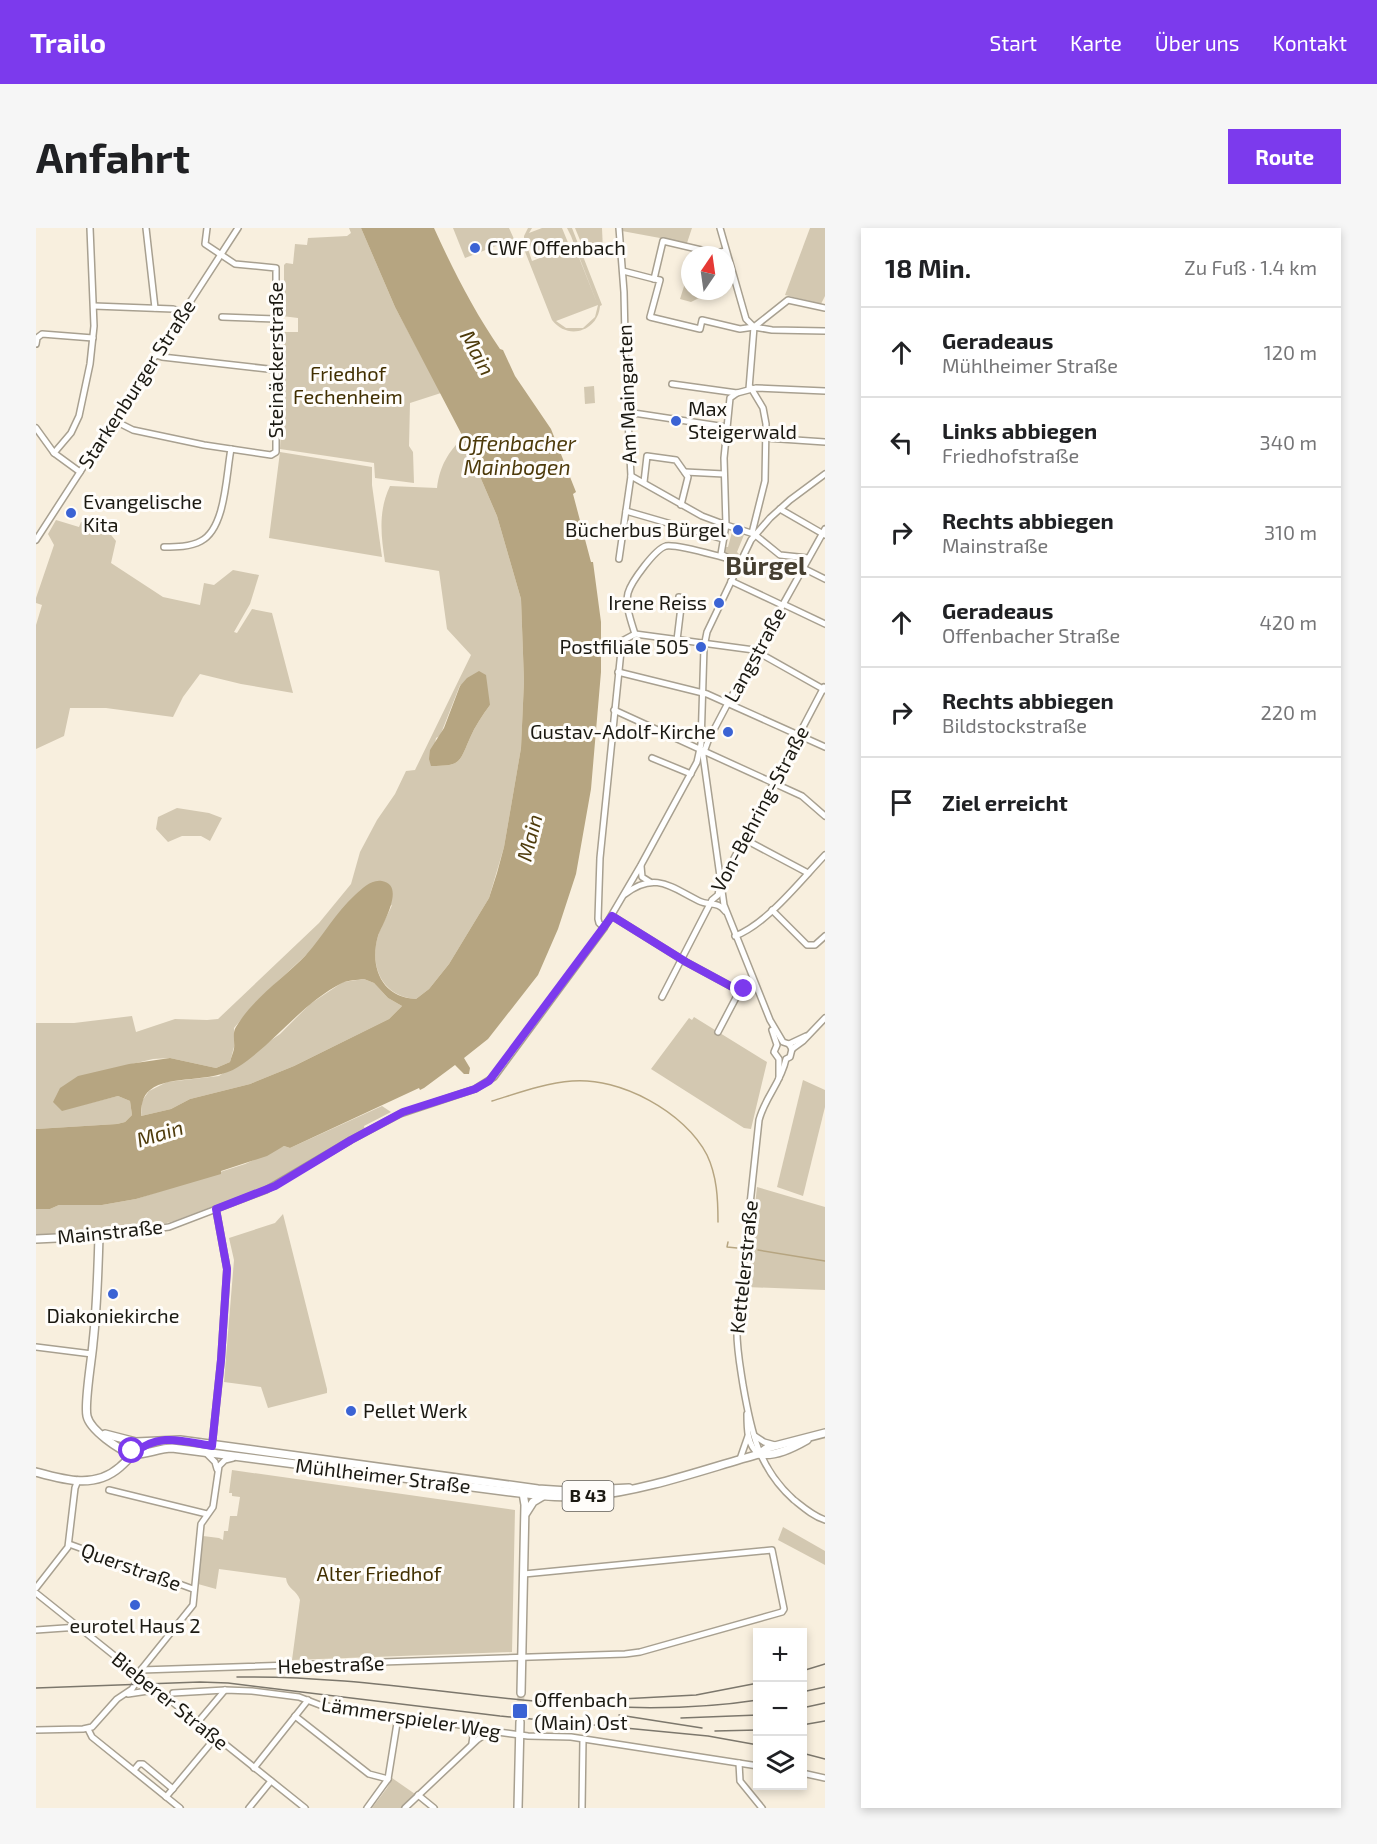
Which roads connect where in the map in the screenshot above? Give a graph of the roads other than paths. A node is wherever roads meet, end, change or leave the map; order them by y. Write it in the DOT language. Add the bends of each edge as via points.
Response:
graph roads {
  1 [pos="90,228"];
  2 [pos="146,228"];
  3 [pos="207,228"];
  4 [pos="238,228"];
  5 [pos="619,228"];
  6 [pos="720,228"];
  7 [pos="684,246"];
  8 [pos="725,246"];
  9 [pos="220,255"];
  10 [pos="623,271"];
  11 [pos="654,279"];
  12 [pos="735,282"];
  13 [pos="94,306"];
  14 [pos="155,308"];
  15 [pos="825,308"];
  16 [pos="183,312"];
  17 [pos="222,317"];
  18 [pos="276,320"];
  19 [pos="754,327"];
  20 [pos="825,331"];
  21 [pos="93,338"];
  22 [pos="36,344"];
  23 [pos="156,355"];
  24 [pos="277,370"];
  25 [pos="672,384"];
  26 [pos="750,388"];
  27 [pos="825,390"];
  28 [pos="737,393"];
  29 [pos="627,412"];
  30 [pos="113,420"];
  31 [pos="726,427"];
  32 [pos="36,428"];
  33 [pos="766,438"];
  34 [pos="825,442"];
  35 [pos="231,449"];
  36 [pos="54,453"];
  37 [pos="80,472"];
  38 [pos="685,472"];
  39 [pos="724,474"];
  40 [pos="825,474"];
  41 [pos="631,476"];
  42 [pos="644,482"];
  43 [pos="681,504"];
  44 [pos="780,510"];
  45 [pos="626,511"];
  46 [pos="726,525"];
  47 [pos="824,532"];
  48 [pos="754,534"];
  49 [pos="723,539"];
  50 [pos="36,540"];
  51 [pos="164,547"];
  52 [pos="726,558"];
  53 [pos="808,558"];
  54 [pos="619,559"];
  55 [pos="739,564"];
  56 [pos="803,568"];
  57 [pos="825,579"];
  58 [pos="731,581"];
  59 [pos="679,597"];
  60 [pos="783,604"];
  61 [pos="825,624"];
  62 [pos="635,634"];
  63 [pos="677,640"];
  64 [pos="704,643"];
  65 [pos="757,652"];
  66 [pos="618,672"];
  67 [pos="824,688"];
  68 [pos="703,692"];
  69 [pos="728,703"];
  70 [pos="614,710"];
  71 [pos="799,735"];
  72 [pos="701,736"];
  73 [pos="711,736"];
  74 [pos="825,747"];
  75 [pos="702,751"];
  76 [pos="652,758"];
  77 [pos="691,774"];
  78 [pos="774,783"];
  79 [pos="706,784"];
  80 [pos="825,816"];
  81 [pos="744,839"];
  82 [pos="825,855"];
  83 [pos="641,865"];
  84 [pos="808,873"];
  85 [pos="652,882"];
  86 [pos="720,885"];
  87 [pos="624,895"];
  88 [pos="711,902"];
  89 [pos="772,910"];
  90 [pos="728,915"];
  91 [pos="612,916"];
  92 [pos="604,928"];
  93 [pos="735,936"];
  94 [pos="825,936"];
  95 [pos="681,959"];
  96 [pos="755,985"];
  97 [pos="740,990"];
  98 [pos="662,997"];
  99 [pos="825,1018"];
  100 [pos="718,1032"];
  101 [pos="785,1045"];
  102 [pos="782,1059"];
  103 [pos="216,1209"];
  104 [pos="99,1236"];
  105 [pos="36,1239"];
  106 [pos="36,1347"];
  107 [pos="92,1354"];
  108 [pos="747,1412"];
  109 [pos="97,1431"];
  110 [pos="825,1433"];
  111 [pos="748,1434"];
  112 [pos="755,1436"];
  113 [pos="815,1436"];
  114 [pos="129,1441"];
  115 [pos="146,1442"];
  116 [pos="779,1445"];
  117 [pos="212,1446"];
  118 [pos="204,1452"];
  119 [pos="133,1454"];
  120 [pos="759,1454"];
  121 [pos="240,1457"];
  122 [pos="736,1460"];
  123 [pos="36,1470"];
  124 [pos="218,1471"];
  125 [pos="78,1480"];
  126 [pos="633,1488"];
  127 [pos="109,1490"];
  128 [pos="523,1490"];
  129 [pos="543,1496"];
  130 [pos="207,1514"];
  131 [pos="525,1516"];
  132 [pos="825,1520"];
  133 [pos="524,1527"];
  134 [pos="69,1544"];
  135 [pos="524,1574"];
  136 [pos="36,1588"];
  137 [pos="193,1589"];
  138 [pos="36,1593"];
  139 [pos="79,1627"];
  140 [pos="36,1630"];
  141 [pos="522,1658"];
  142 [pos="139,1674"];
  143 [pos="225,1690"];
  144 [pos="173,1693"];
  145 [pos="521,1693"];
  146 [pos="124,1695"];
  147 [pos="166,1698"];
  148 [pos="308,1700"];
  149 [pos="296,1716"];
  150 [pos="398,1717"];
  151 [pos="198,1722"];
  152 [pos="520,1722"];
  153 [pos="467,1726"];
  154 [pos="88,1729"];
  155 [pos="36,1730"];
  156 [pos="490,1731"];
  157 [pos="520,1735"];
  158 [pos="216,1737"];
  159 [pos="583,1739"];
  160 [pos="471,1745"];
  161 [pos="739,1763"];
  162 [pos="753,1765"];
  163 [pos="254,1768"];
  164 [pos="134,1770"];
  165 [pos="807,1774"];
  166 [pos="825,1778"];
  167 [pos="388,1779"];
  168 [pos="271,1781"];
  169 [pos="173,1789"];
  170 [pos="418,1795"];
  171 [pos="166,1797"];
  172 [pos="180,1808"];
  173 [pos="249,1808"];
  174 [pos="305,1808"];
  175 [pos="367,1808"];
  176 [pos="405,1808"];
  177 [pos="434,1808"];
  178 [pos="518,1808"];
  179 [pos="582,1808"];
  180 [pos="762,1808"];
  1 -- 13 [label="street"];
  2 -- 14 [label="street"];
  3 -- 9 [label="street" via="205,244"];
  4 -- 9 [label="street, Starkenburger Straße"];
  5 -- 10 [label="street, Am Maingarten"];
  6 -- 8 [label="street"];
  7 -- 11 [label="street" via="663,241"];
  9 -- 16 [label="street, Starkenburger Straße"];
  9 -- 18 [label="street, Steinäckerstraße" via="240,265 276,268"];
  10 -- 11 [label="street"];
  10 -- 29 [label="street, Am Maingarten"];
  11 -- 19 [label="street" via="660,280 650,317 700,329 702,320 738,329"];
  12 -- 19 [label="street" via="746,319"];
  13 -- 14 [label="street"];
  13 -- 21 [label="street"];
  14 -- 16 [label="street"];
  15 -- 19 [label="street" via="788,300"];
  16 -- 23 [label="street, Starkenburger Straße"];
  17 -- 18 [label="street"];
  18 -- 24 [label="street, Steinäckerstraße"];
  19 -- 20 [label="street"];
  19 -- 26 [label="street"];
  21 -- 22 [label="street" via="42,334"];
  21 -- 36 [label="street" via="80,416"];
  23 -- 24 [label="street"];
  23 -- 30 [label="street, Starkenburger Straße"];
  24 -- 35 [label="street, Steinäckerstraße" via="276,452 271,455"];
  25 -- 28 [label="street"];
  26 -- 27 [label="street"];
  26 -- 28 [label="street"];
  26 -- 33 [label="street" via="765,412"];
  28 -- 31 [label="street" via="730,398"];
  29 -- 31 [label="street"];
  29 -- 41 [label="street, Am Maingarten"];
  30 -- 35 [label="street" via="133,430"];
  30 -- 37 [label="street, Starkenburger Straße"];
  31 -- 39 [label="street"];
  32 -- 36 [label="street"];
  33 -- 34 [label="street"];
  33 -- 48 [label="street" via="765,481"];
  35 -- 51 [label="street" via="220,515 212,530 194,544"];
  36 -- 37 [label="street"];
  37 -- 50 [label="street, Starkenburger Straße"];
  38 -- 39 [label="street"];
  38 -- 42 [label="street" via="676,460 650,455"];
  38 -- 43 [label="street" via="688,480"];
  39 -- 46 [label="street"];
  40 -- 44 [label="street"];
  41 -- 42 [label="street"];
  41 -- 45 [label="street, Am Maingarten"];
  42 -- 43 [label="street"];
  43 -- 46 [label="street"];
  44 -- 47 [label="street"];
  44 -- 48 [label="street"];
  45 -- 49 [label="street"];
  45 -- 54 [label="street, Am Maingarten"];
  46 -- 48 [label="street"];
  46 -- 49 [label="street"];
  47 -- 53 [label="street, Langstraße"];
  48 -- 53 [label="street" via="780,555"];
  48 -- 55 [label="street"];
  49 -- 52 [label="street" via="720,552"];
  52 -- 55 [label="street"];
  52 -- 62 [label="street" via="671,546 661,549 628,592 628,614"];
  53 -- 56 [label="street, Langstraße"];
  55 -- 58 [label="street"];
  56 -- 57 [label="street"];
  56 -- 60 [label="street, Langstraße"];
  58 -- 60 [label="street"];
  58 -- 64 [label="street"];
  59 -- 63 [label="street"];
  60 -- 61 [label="street"];
  60 -- 65 [label="street, Langstraße"];
  62 -- 63 [label="street"];
  62 -- 66 [label="street" via="621,641"];
  63 -- 64 [label="street"];
  64 -- 65 [label="street"];
  64 -- 68 [label="street, Kettelerstraße"];
  65 -- 67 [label="street"];
  65 -- 69 [label="street, Langstraße"];
  66 -- 68 [label="street"];
  66 -- 70 [label="street"];
  67 -- 71 [label="street, Von-Behring-Straße"];
  68 -- 69 [label="street"];
  68 -- 72 [label="street, Kettelerstraße"];
  69 -- 71 [label="street"];
  69 -- 73 [label="street, Langstraße"];
  70 -- 75 [label="street"];
  70 -- 92 [label="street" via="599,871 598,921"];
  71 -- 74 [label="street"];
  71 -- 78 [label="street, Von-Behring-Straße"];
  72 -- 73 [label="street"];
  72 -- 75 [label="street, Kettelerstraße"];
  73 -- 75 [label="street, Langstraße"];
  75 -- 77 [label="street, Langstraße"];
  75 -- 78 [label="street"];
  75 -- 79 [label="street, Kettelerstraße"];
  76 -- 77 [label="street"];
  77 -- 79 [label="street" via="702,772"];
  77 -- 83 [label="street, Langstraße"];
  78 -- 80 [label="street" via="804,797"];
  78 -- 81 [label="street, Von-Behring-Straße"];
  79 -- 86 [label="street, Kettelerstraße"];
  81 -- 84 [label="street"];
  81 -- 86 [label="street, Von-Behring-Straße"];
  82 -- 84 [label="street"];
  83 -- 85 [label="street" via="642,877"];
  83 -- 87 [label="street, Langstraße"];
  84 -- 89 [label="street"];
  85 -- 87 [label="street" via="638,885"];
  85 -- 88 [label="street" via="668,884 702,902"];
  86 -- 88 [label="street, Von-Behring-Straße"];
  86 -- 90 [label="street, Kettelerstraße"];
  87 -- 91 [label="street, Langstraße"];
  88 -- 90 [label="street" via="722,906"];
  88 -- 95 [label="street, Von-Behring-Straße"];
  89 -- 93 [label="street"];
  89 -- 94 [label="street" via="807,945 815,945"];
  90 -- 93 [label="street, Kettelerstraße"];
  91 -- 92 [label="street, Langstraße"];
  91 -- 95 [label="street"];
  92 -- 103 [label="street, Mainstraße" via="489,1081 408,1111 275,1186"];
  93 -- 96 [label="street, Kettelerstraße"];
  95 -- 97 [label="street"];
  95 -- 98 [label="street, Von-Behring-Straße"];
  96 -- 97 [label="street"];
  96 -- 101 [label="street, Kettelerstraße"];
  97 -- 100 [label="street"];
  99 -- 101 [label="street" via="810,1034"];
  101 -- 102 [label="street" via="791,1054"];
  101 -- 102 [label="street, Kettelerstraße" via="774,1052"];
  102 -- 108 [label="street, Kettelerstraße" via="779,1083 759,1120 737,1326"];
  103 -- 104 [label="street, Mainstraße" via="165,1228"];
  103 -- 117 [label="street" via="227,1269"];
  104 -- 105 [label="main road, Mainstraße"];
  104 -- 107 [label="main road"];
  106 -- 107 [label="street"];
  107 -- 109 [label="main road" via="86,1413"];
  108 -- 111 [label="street"];
  108 -- 112 [label="street, Kettelerstraße"];
  109 -- 114 [label="main road, Mühlheimer Straße"];
  109 -- 119 [label="main road" via="118,1448"];
  110 -- 113 [label="main road, Mühlheimer Straße / B 43"];
  111 -- 120 [label="street"];
  111 -- 122 [label="street"];
  112 -- 116 [label="street"];
  112 -- 120 [label="street, Kettelerstraße"];
  113 -- 116 [label="main road, Mühlheimer Straße / B 43"];
  113 -- 120 [label="main road, Mühlheimer Straße / B 43" via="768,1456"];
  114 -- 115 [label="main road, Mühlheimer Straße"];
  114 -- 119 [label="main road"];
  115 -- 117 [label="main road, Mühlheimer Straße" via="180,1440"];
  115 -- 119 [label="main road"];
  116 -- 120 [label="main road, Mühlheimer Straße / B 43"];
  117 -- 128 [label="main road, Mühlheimer Straße"];
  118 -- 119 [label="main road, Mühlheimer Straße" via="164,1448"];
  118 -- 121 [label="main road, Mühlheimer Straße"];
  118 -- 124 [label="street"];
  119 -- 125 [label="main road" via="104,1478"];
  120 -- 122 [label="main road, Mühlheimer Straße / B 43"];
  120 -- 132 [label="street" via="786,1492 811,1514"];
  121 -- 124 [label="street" via="225,1460"];
  121 -- 128 [label="main road, Mühlheimer Straße"];
  122 -- 126 [label="main road, Mühlheimer Straße / B 43"];
  123 -- 125 [label="main road"];
  124 -- 130 [label="street" via="213,1507"];
  125 -- 134 [label="street"];
  126 -- 128 [label="main road, Mühlheimer Straße / B 43"];
  126 -- 129 [label="main road, Mühlheimer Straße / B 43" via="588,1497"];
  127 -- 130 [label="street"];
  128 -- 129 [label="main road, Mühlheimer Straße"];
  128 -- 131 [label="main road"];
  128 -- 133 [label="main road" via="520,1501"];
  129 -- 131 [label="main road, B 43"];
  130 -- 137 [label="street" via="201,1524"];
  131 -- 133 [label="main road"];
  133 -- 135 [label="main road"];
  134 -- 136 [label="street"];
  134 -- 137 [label="street, Querstraße"];
  135 -- 141 [label="main road"];
  135 -- 141 [label="street, Hebestraße" via="772,1550 784,1609 640,1652"];
  137 -- 142 [label="street" via="193,1605"];
  138 -- 139 [label="street, Bieberer Straße"];
  139 -- 140 [label="street"];
  139 -- 142 [label="street, Bieberer Straße"];
  141 -- 142 [label="street, Hebestraße"];
  141 -- 145 [label="main road"];
  142 -- 146 [label="street" via="132,1689"];
  142 -- 147 [label="street, Bieberer Straße"];
  143 -- 144 [label="street, Lämmerspieler Weg"];
  143 -- 148 [label="street, Lämmerspieler Weg"];
  143 -- 151 [label="street"];
  146 -- 147 [label="street" via="148,1691"];
  146 -- 154 [label="street"];
  147 -- 151 [label="street, Bieberer Straße"];
  148 -- 149 [label="street"];
  148 -- 150 [label="street, Lämmerspieler Weg"];
  149 -- 163 [label="street"];
  149 -- 167 [label="street" via="369,1774"];
  150 -- 153 [label="street, Lämmerspieler Weg"];
  150 -- 167 [label="street"];
  151 -- 158 [label="street, Bieberer Straße"];
  152 -- 157 [label="main road"];
  153 -- 156 [label="street, Lämmerspieler Weg"];
  153 -- 160 [label="street"];
  154 -- 155 [label="street"];
  154 -- 164 [label="street" via="92,1737"];
  156 -- 157 [label="street, Lämmerspieler Weg"];
  156 -- 160 [label="street"];
  157 -- 159 [label="street, Lämmerspieler Weg"];
  157 -- 178 [label="main road"];
  158 -- 163 [label="street, Bieberer Straße"];
  158 -- 169 [label="street"];
  159 -- 161 [label="street, Lämmerspieler Weg"];
  159 -- 179 [label="street"];
  160 -- 170 [label="street"];
  161 -- 162 [label="street, Lämmerspieler Weg"];
  161 -- 180 [label="street" via="740,1781"];
  163 -- 168 [label="street, Bieberer Straße"];
  164 -- 169 [label="street" via="143,1764"];
  164 -- 171 [label="street"];
  165 -- 166 [label="street"];
  167 -- 175 [label="street"];
  168 -- 173 [label="street"];
  168 -- 174 [label="street, Bieberer Straße"];
  169 -- 171 [label="street"];
  170 -- 176 [label="street"];
  170 -- 177 [label="street"];
  171 -- 172 [label="street"];
}
